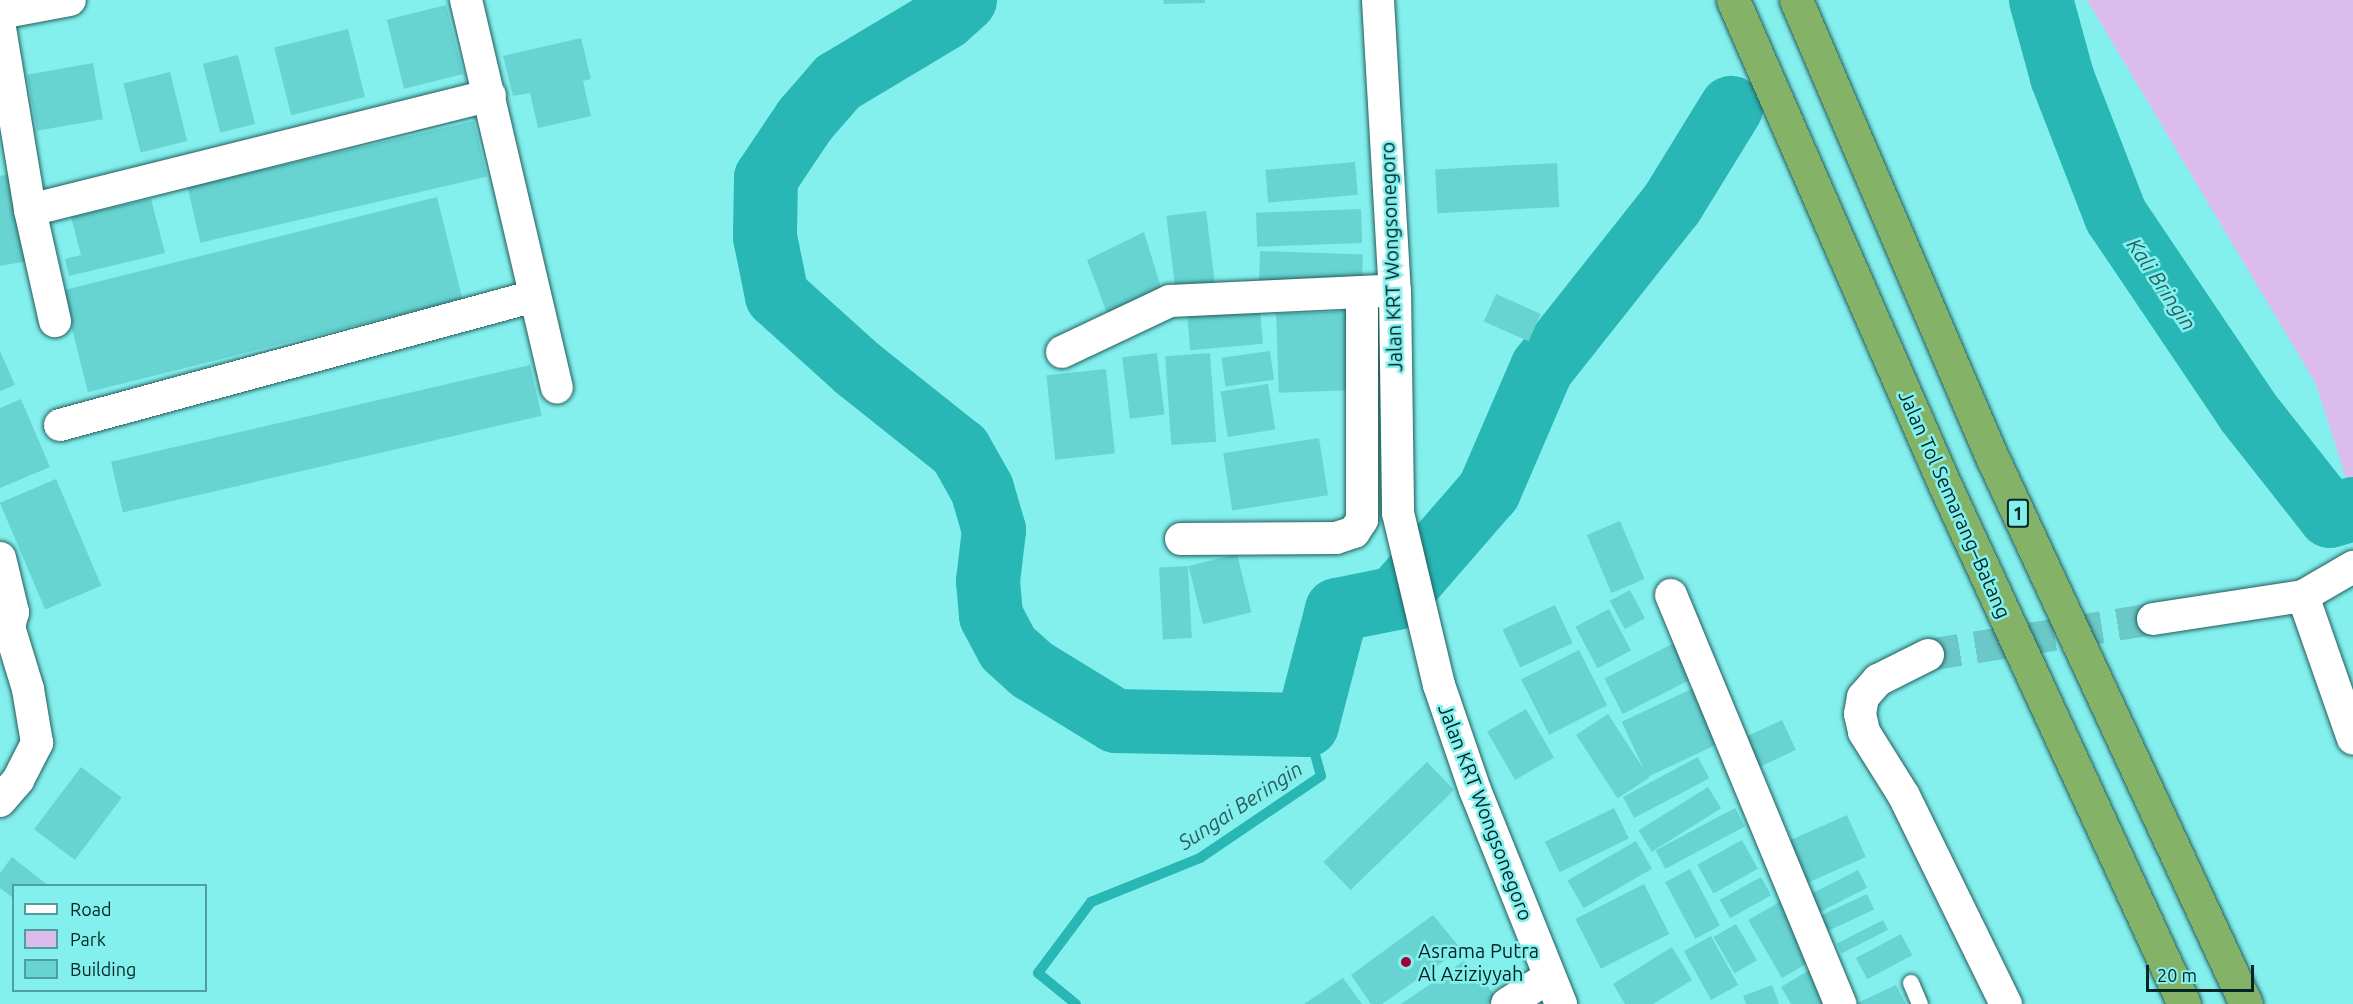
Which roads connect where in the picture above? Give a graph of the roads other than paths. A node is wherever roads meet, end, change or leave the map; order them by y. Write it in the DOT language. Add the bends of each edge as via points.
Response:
graph roads {
  1 [pos="70,0"];
  2 [pos="466,0"];
  3 [pos="1378,0"];
  4 [pos="1732,0"];
  5 [pos="1799,8"];
  6 [pos="0,13"];
  7 [pos="0,28"];
  8 [pos="490,95"];
  9 [pos="30,210"];
  10 [pos="1395,291"];
  11 [pos="1362,292"];
  12 [pos="534,296"];
  13 [pos="55,321"];
  14 [pos="1062,352"];
  15 [pos="556,387"];
  16 [pos="60,425"];
  17 [pos="1180,539"];
  18 [pos="0,558"];
  19 [pos="2353,567"];
  20 [pos="1671,595"];
  21 [pos="2303,596"];
  22 [pos="2153,619"];
  23 [pos="4,631"];
  24 [pos="1928,654"];
  25 [pos="2353,739"];
  26 [pos="0,801"];
  27 [pos="1911,983"];
  28 [pos="1555,990"];
  29 [pos="1508,1004"];
  30 [pos="1840,1004"];
  31 [pos="1920,1004"];
  32 [pos="2006,1004"];
  33 [pos="2184,1004"];
  34 [pos="2246,1004"];
  1 -- 6 [label="street"];
  2 -- 8 [label="street"];
  3 -- 10 [label="street, Jalan KRT Wongsonegoro"];
  4 -- 33 [label="highway, Jalan Tol Semarang–Batang" via="1943,481"];
  5 -- 34 [label="highway, 1" via="1992,457"];
  7 -- 9 [label="street"];
  8 -- 9 [label="street"];
  8 -- 12 [label="street"];
  9 -- 13 [label="street"];
  10 -- 11 [label="street"];
  10 -- 28 [label="street, Jalan KRT Wongsonegoro" via="1398,513 1439,685"];
  11 -- 14 [label="street" via="1170,301"];
  11 -- 17 [label="street" via="1362,520 1354,532 1336,537"];
  12 -- 15 [label="street"];
  12 -- 16 [label="street"];
  18 -- 23 [label="street" via="13,612"];
  19 -- 21 [label="street"];
  20 -- 30 [label="street"];
  21 -- 22 [label="street"];
  21 -- 25 [label="street"];
  23 -- 26 [label="street" via="28,689 37,742 18,780"];
  24 -- 32 [label="street" via="1878,680 1863,697 1862,723 1904,796"];
  27 -- 31 [label="lane"];
  28 -- 29 [label="street"];
}
